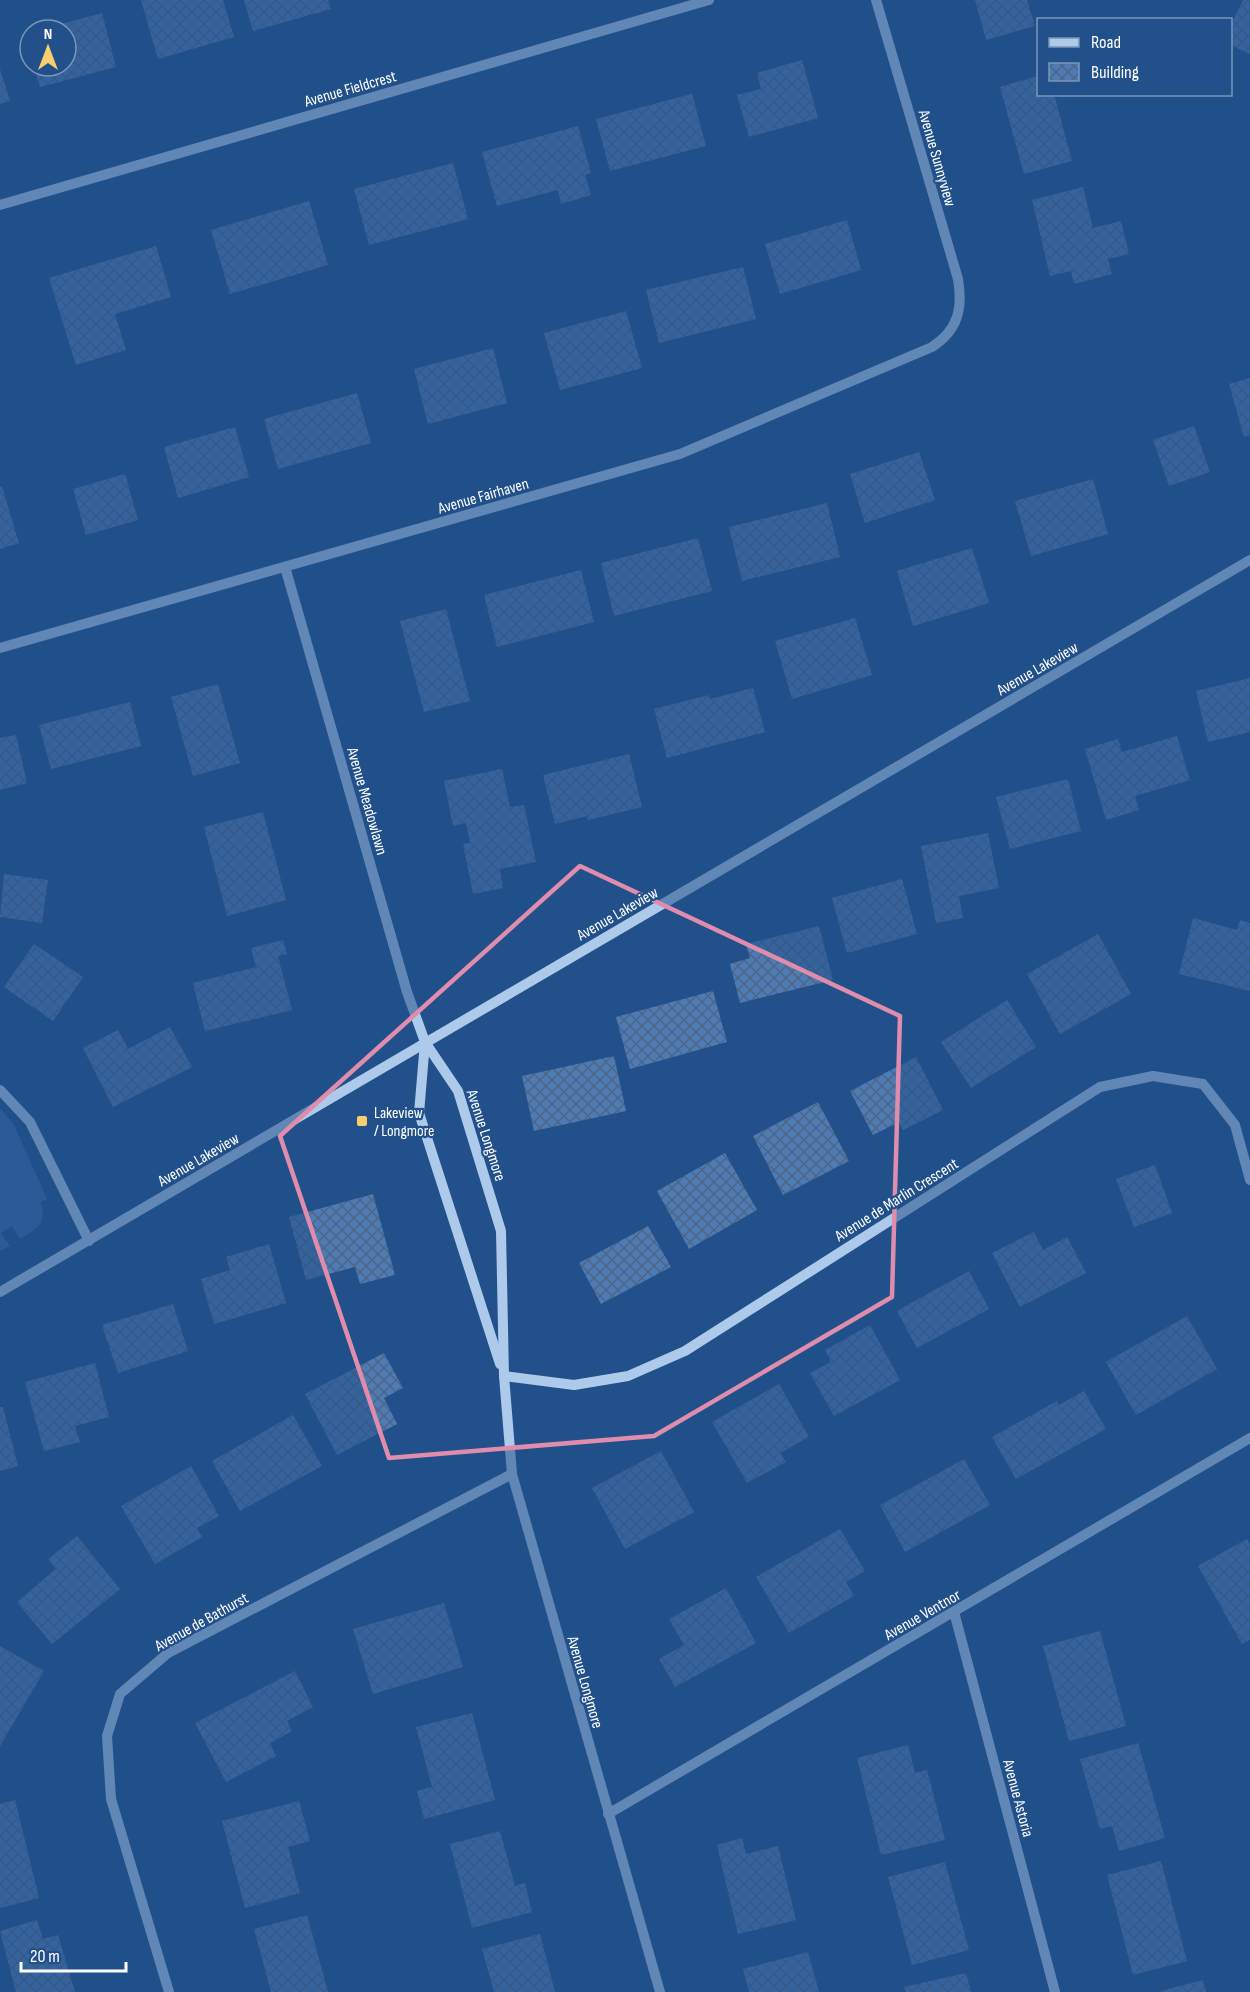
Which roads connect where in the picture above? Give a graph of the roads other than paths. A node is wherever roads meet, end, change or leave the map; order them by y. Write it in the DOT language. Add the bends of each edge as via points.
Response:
graph roads {
  1 [pos="709,0"];
  2 [pos="876,0"];
  3 [pos="0,205"];
  4 [pos="955,326"];
  5 [pos="1250,560"];
  6 [pos="285,567"];
  7 [pos="0,648"];
  8 [pos="425,1042"];
  9 [pos="0,1090"];
  10 [pos="1250,1180"];
  11 [pos="89,1241"];
  12 [pos="0,1292"];
  13 [pos="504,1376"];
  14 [pos="1250,1438"];
  15 [pos="512,1473"];
  16 [pos="954,1612"];
  17 [pos="608,1814"];
  18 [pos="170,1992"];
  19 [pos="660,1992"];
  20 [pos="1054,1992"];
  1 -- 3 [label="street, Avenue Fieldcrest"];
  2 -- 4 [label="street, Avenue Sunnyview" via="958,279 961,297"];
  4 -- 6 [label="street, Avenue Fairhaven" via="932,347 680,454"];
  5 -- 8 [label="street, Avenue Lakeview"];
  6 -- 7 [label="street, Avenue Fairhaven"];
  6 -- 8 [label="street, Avenue Meadowlawn" via="407,993"];
  8 -- 11 [label="street, Avenue Lakeview"];
  8 -- 13 [label="street, Avenue Longmore" via="419,1113"];
  8 -- 13 [label="street, Avenue Longmore" via="458,1091 501,1231"];
  9 -- 11 [label="street" via="30,1122"];
  10 -- 13 [label="street, Avenue de Marlin Crescent" via="1235,1125 1203,1083 1153,1076 1100,1087 685,1351 628,1376 574,1385"];
  11 -- 12 [label="street, Avenue Lakeview"];
  13 -- 15 [label="street, Avenue Longmore"];
  14 -- 16 [label="street, Avenue Ventnor"];
  15 -- 17 [label="street, Avenue Longmore"];
  15 -- 18 [label="street, Avenue de Bathurst" via="168,1653 120,1694 107,1736 111,1799"];
  16 -- 17 [label="street, Avenue Ventnor"];
  16 -- 20 [label="street, Avenue Astoria"];
  17 -- 19 [label="street, Avenue Longmore"];
}
